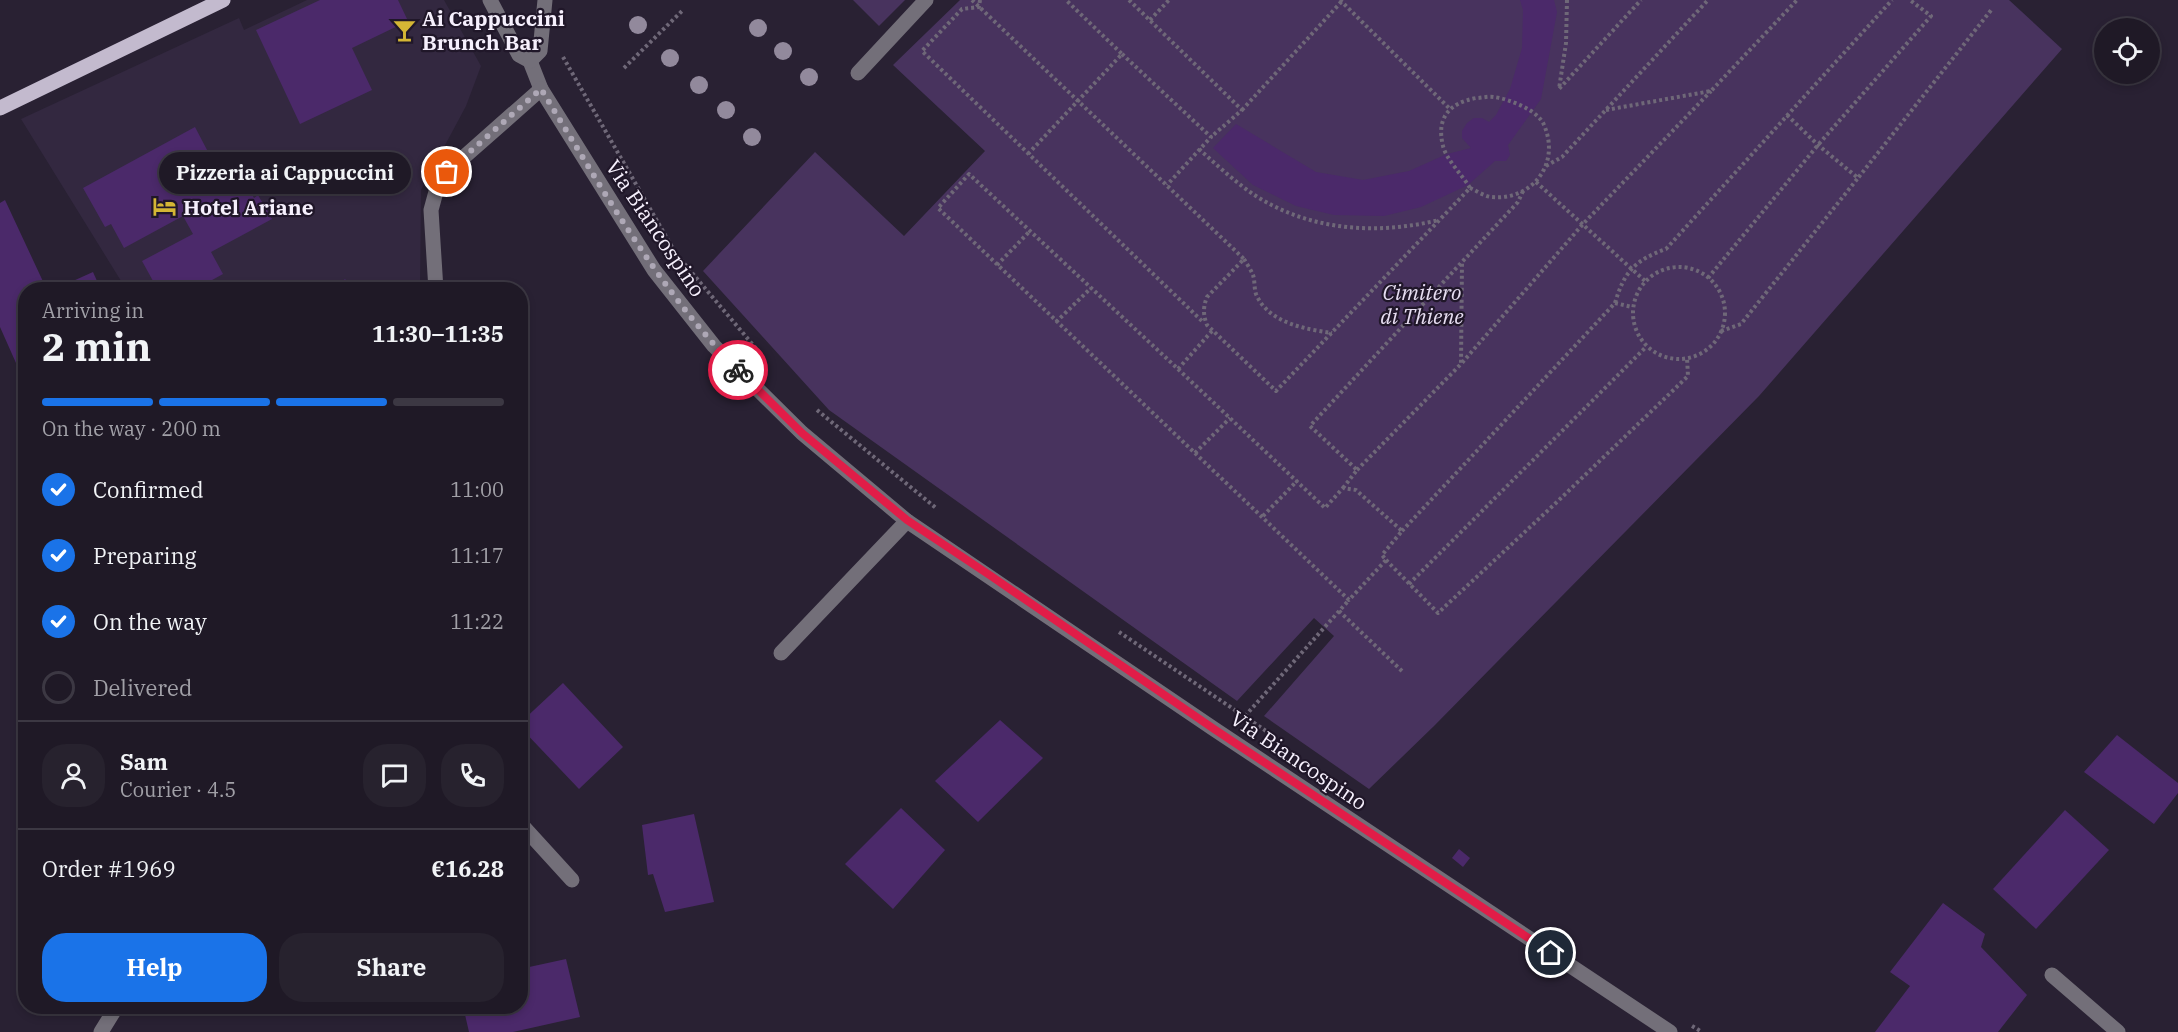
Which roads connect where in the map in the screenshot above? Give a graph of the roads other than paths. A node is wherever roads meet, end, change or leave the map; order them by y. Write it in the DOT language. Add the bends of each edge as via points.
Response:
graph roads {
  1 [pos="223,0"];
  2 [pos="490,0"];
  3 [pos="545,0"];
  4 [pos="927,0"];
  5 [pos="530,61"];
  6 [pos="858,73"];
  7 [pos="541,89"];
  8 [pos="0,108"];
  9 [pos="436,282"];
  10 [pos="907,520"];
  11 [pos="781,653"];
  12 [pos="528,832"];
  13 [pos="572,880"];
  14 [pos="2052,975"];
  15 [pos="112,1014"];
  16 [pos="101,1032"];
  17 [pos="1670,1032"];
  18 [pos="2118,1032"];
  1 -- 8 [label="main road"];
  2 -- 5 [label="street, Via Biancospino" via="519,55"];
  3 -- 5 [label="street" via="540,51"];
  4 -- 6 [label="street"];
  5 -- 7 [label="street, Via Biancospino"];
  7 -- 9 [label="street" via="447,172 437,188 431,210"];
  7 -- 10 [label="street, Via Biancospino" via="654,270 714,346 802,433"];
  10 -- 11 [label="street"];
  10 -- 17 [label="street, Via Biancospino"];
  12 -- 13 [label="street"];
  14 -- 18 [label="street"];
  15 -- 16 [label="street"];
}
